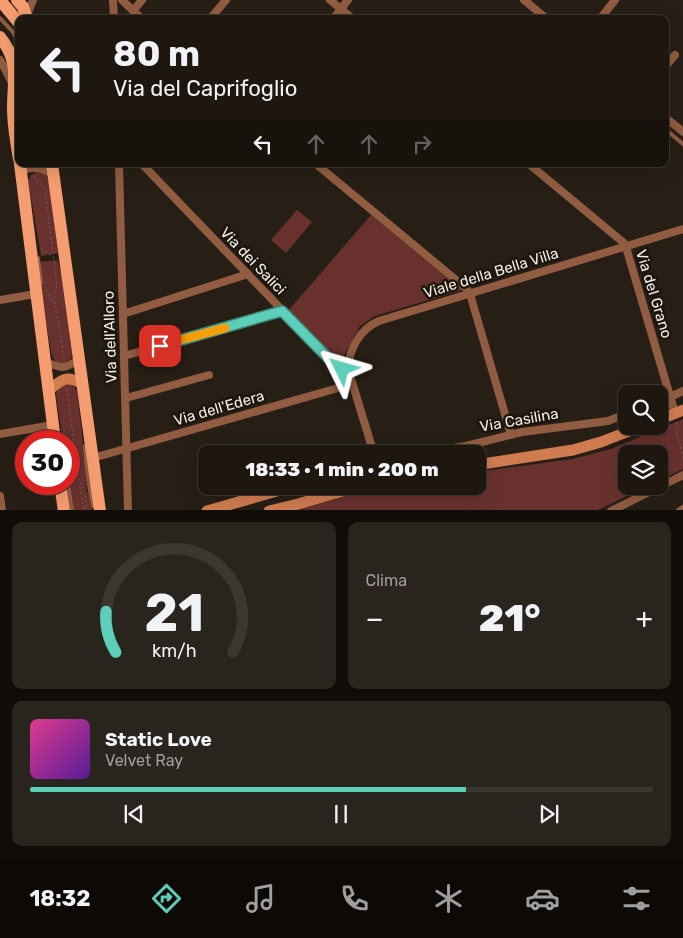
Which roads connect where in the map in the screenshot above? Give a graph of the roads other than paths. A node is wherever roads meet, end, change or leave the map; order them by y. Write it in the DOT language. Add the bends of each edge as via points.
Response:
graph roads {
  1 [pos="0,0"];
  2 [pos="8,0"];
  3 [pos="16,0"];
  4 [pos="113,0"];
  5 [pos="122,0"];
  6 [pos="142,0"];
  7 [pos="226,0"];
  8 [pos="330,0"];
  9 [pos="348,0"];
  10 [pos="524,0"];
  11 [pos="615,0"];
  12 [pos="341,8"];
  13 [pos="28,11"];
  14 [pos="133,11"];
  15 [pos="114,15"];
  16 [pos="138,15"];
  17 [pos="213,15"];
  18 [pos="336,15"];
  19 [pos="349,15"];
  20 [pos="542,15"];
  21 [pos="603,15"];
  22 [pos="15,17"];
  23 [pos="0,18"];
  24 [pos="0,28"];
  25 [pos="15,36"];
  26 [pos="0,37"];
  27 [pos="15,52"];
  28 [pos="675,55"];
  29 [pos="0,60"];
  30 [pos="669,62"];
  31 [pos="15,80"];
  32 [pos="15,83"];
  33 [pos="15,94"];
  34 [pos="669,120"];
  35 [pos="15,124"];
  36 [pos="669,132"];
  37 [pos="683,132"];
  38 [pos="683,144"];
  39 [pos="22,167"];
  40 [pos="22,167"];
  41 [pos="23,167"];
  42 [pos="119,167"];
  43 [pos="145,167"];
  44 [pos="320,167"];
  45 [pos="533,167"];
  46 [pos="53,169"];
  47 [pos="56,191"];
  48 [pos="55,223"];
  49 [pos="683,230"];
  50 [pos="35,243"];
  51 [pos="626,247"];
  52 [pos="38,254"];
  53 [pos="62,272"];
  54 [pos="248,274"];
  55 [pos="40,294"];
  56 [pos="470,294"];
  57 [pos="0,300"];
  58 [pos="282,311"];
  59 [pos="124,314"];
  60 [pos="76,334"];
  61 [pos="124,356"];
  62 [pos="79,358"];
  63 [pos="45,362"];
  64 [pos="348,372"];
  65 [pos="208,375"];
  66 [pos="352,384"];
  67 [pos="49,390"];
  68 [pos="83,390"];
  69 [pos="683,391"];
  70 [pos="671,397"];
  71 [pos="126,398"];
  72 [pos="668,398"];
  73 [pos="679,412"];
  74 [pos="618,417"];
  75 [pos="53,425"];
  76 [pos="54,430"];
  77 [pos="56,430"];
  78 [pos="84,431"];
  79 [pos="0,434"];
  80 [pos="511,435"];
  81 [pos="618,435"];
  82 [pos="85,441"];
  83 [pos="371,445"];
  84 [pos="470,445"];
  85 [pos="127,449"];
  86 [pos="93,458"];
  87 [pos="486,463"];
  88 [pos="683,476"];
  89 [pos="62,495"];
  90 [pos="70,495"];
  91 [pos="261,495"];
  92 [pos="330,495"];
  93 [pos="0,496"];
  94 [pos="2,510"];
  95 [pos="64,510"];
  96 [pos="72,510"];
  97 [pos="94,510"];
  98 [pos="100,510"];
  99 [pos="128,510"];
  100 [pos="207,510"];
  101 [pos="274,510"];
  102 [pos="611,510"];
  1 -- 22 [label="main road"];
  2 -- 13 [label="main road" via="18,12"];
  3 -- 13 [label="main road"];
  4 -- 15 [label="street"];
  5 -- 14 [label="street"];
  6 -- 14 [label="street"];
  7 -- 17 [label="street"];
  8 -- 12 [label="street"];
  9 -- 12 [label="street"];
  10 -- 20 [label="street"];
  11 -- 21 [label="street"];
  12 -- 18 [label="street"];
  12 -- 19 [label="street"];
  14 -- 16 [label="street"];
  23 -- 25 [label="lane"];
  24 -- 27 [label="main road" via="10,39"];
  26 -- 31 [label="main road" via="13,61"];
  28 -- 30 [label="street"];
  29 -- 32 [label="street"];
  33 -- 35 [label="main road"];
  34 -- 37 [label="street"];
  36 -- 38 [label="lane"];
  39 -- 50 [label="lane"];
  40 -- 55 [label="main road"];
  41 -- 46 [label="street"];
  42 -- 59 [label="street, Via dell'Alloro"];
  43 -- 54 [label="street, Via dei Salici"];
  44 -- 56 [label="street"];
  45 -- 51 [label="street, Via del Grano"];
  46 -- 47 [label="main road"];
  47 -- 48 [label="lane" via="53,202"];
  47 -- 60 [label="main road"];
  49 -- 51 [label="street, Viale della Bella Villa"];
  51 -- 56 [label="street, Viale della Bella Villa"];
  51 -- 70 [label="street, Via del Grano"];
  52 -- 55 [label="lane"];
  53 -- 60 [label="lane" via="68,316"];
  54 -- 58 [label="street, Via dei Salici"];
  54 -- 59 [label="street"];
  55 -- 57 [label="street"];
  55 -- 63 [label="main road"];
  56 -- 64 [label="street, Viale della Bella Villa" via="369,326 356,342"];
  56 -- 80 [label="street"];
  58 -- 61 [label="street"];
  58 -- 64 [label="street, Via dei Salici" via="332,362"];
  59 -- 61 [label="street, Via dell'Alloro"];
  60 -- 62 [label="main road"];
  61 -- 71 [label="street, Via dell'Alloro"];
  62 -- 63 [label="street" via="63,368"];
  62 -- 68 [label="main road"];
  63 -- 67 [label="main road"];
  64 -- 66 [label="street"];
  65 -- 71 [label="street"];
  66 -- 83 [label="street"];
  66 -- 85 [label="street, Via dell'Edera"];
  67 -- 68 [label="main road" via="66,379 74,380"];
  67 -- 75 [label="main road"];
  68 -- 78 [label="lane"];
  68 -- 86 [label="main road"];
  69 -- 70 [label="street"];
  70 -- 72 [label="street"];
  70 -- 73 [label="street, Via del Grano"];
  71 -- 85 [label="street, Via dell'Alloro"];
  74 -- 80 [label="street, Via Casilina"];
  75 -- 76 [label="main road"];
  75 -- 77 [label="lane"];
  75 -- 79 [label="street"];
  80 -- 84 [label="street, Via Casilina"];
  81 -- 87 [label="main road" via="573,450"];
  82 -- 97 [label="lane" via="88,486"];
  85 -- 86 [label="street, Via dell'Edera"];
  85 -- 99 [label="street, Via dell'Alloro"];
  86 -- 98 [label="main road"];
  88 -- 102 [label="street"];
  89 -- 95 [label="main road"];
  90 -- 96 [label="lane"];
  91 -- 100 [label="main road"];
  92 -- 101 [label="main road"];
  93 -- 94 [label="street"];
}
